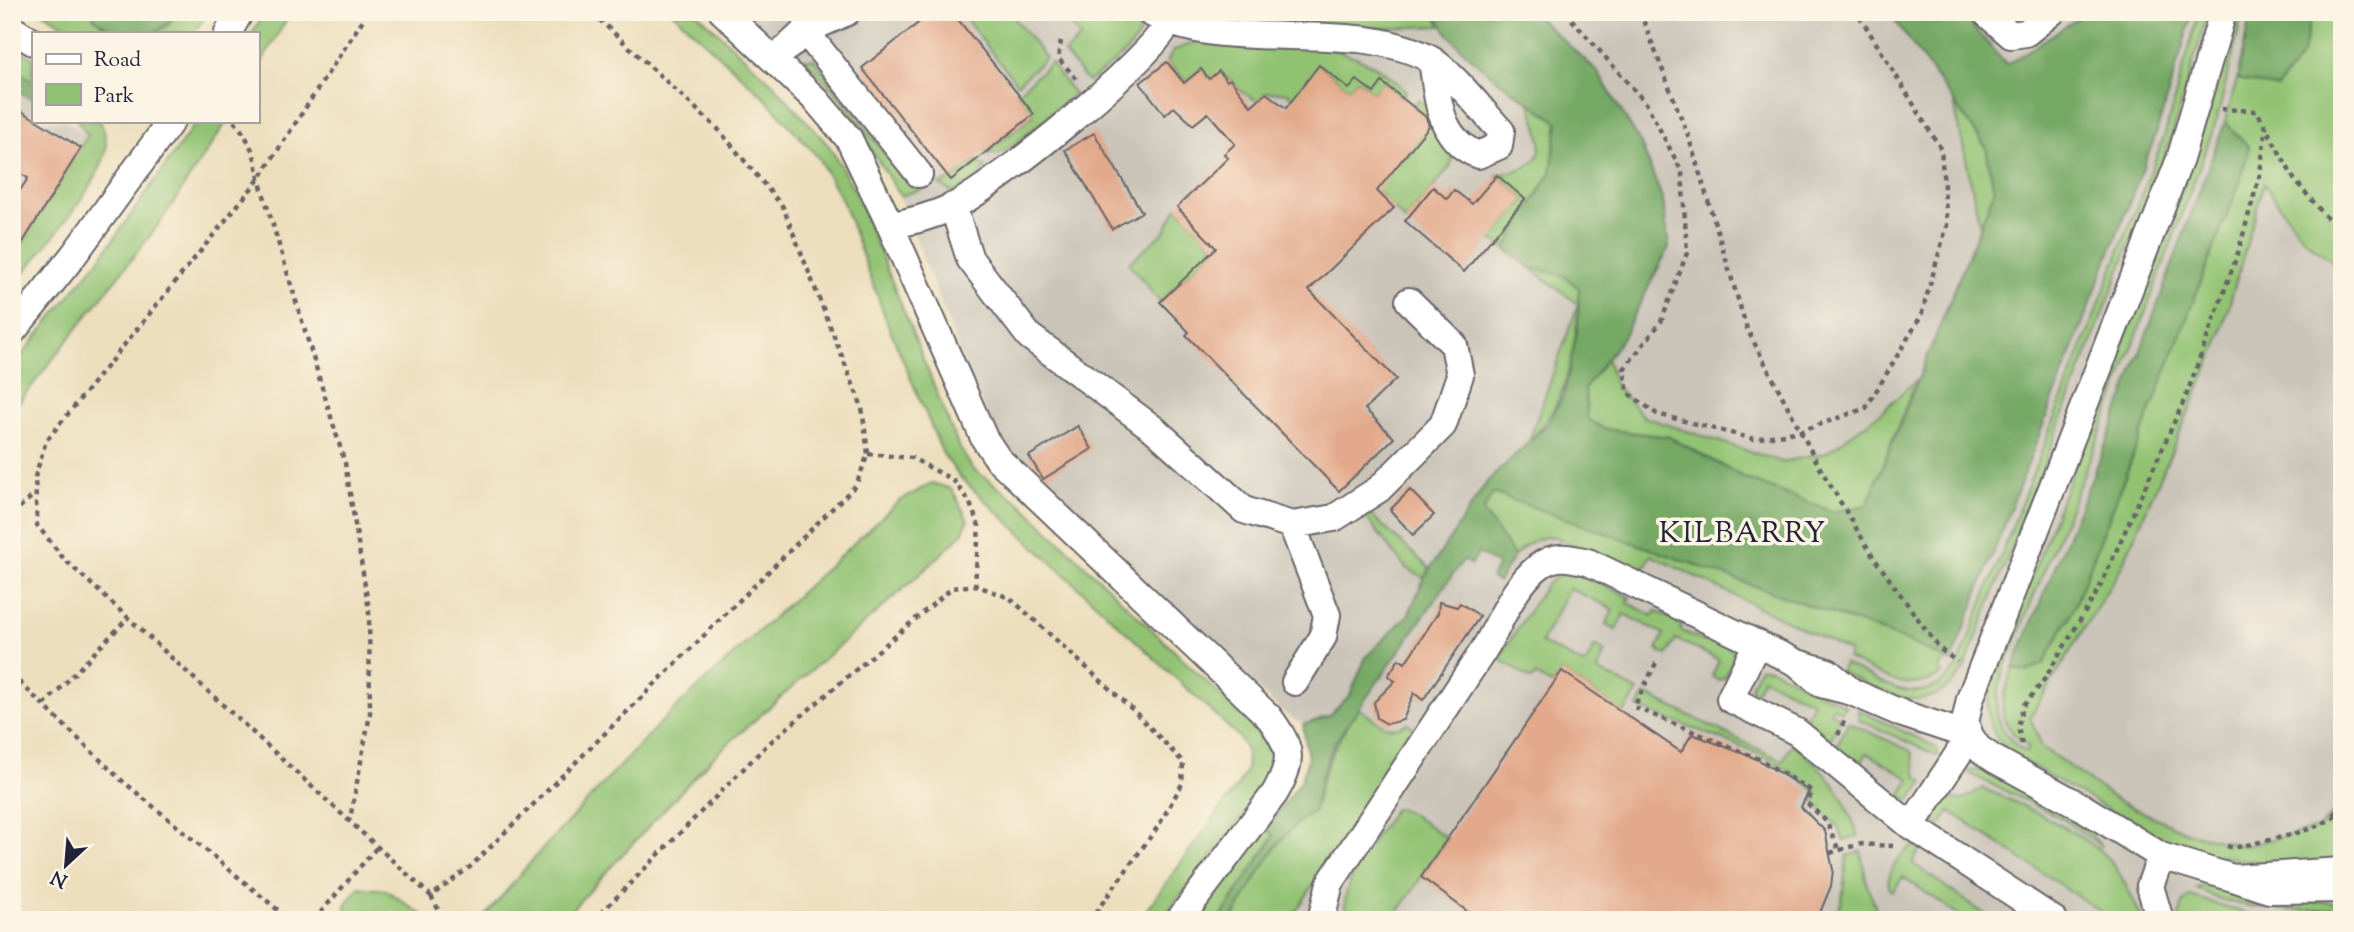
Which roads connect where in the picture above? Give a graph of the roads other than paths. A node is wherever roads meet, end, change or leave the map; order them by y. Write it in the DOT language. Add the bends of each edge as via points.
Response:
graph roads {
  1 [pos="240,12"];
  2 [pos="723,12"];
  3 [pos="847,12"];
  4 [pos="1985,12"];
  5 [pos="2052,12"];
  6 [pos="2223,12"];
  7 [pos="1158,18"];
  8 [pos="12,29"];
  9 [pos="805,31"];
  10 [pos="229,32"];
  11 [pos="32,41"];
  12 [pos="774,60"];
  13 [pos="1432,60"];
  14 [pos="165,123"];
  15 [pos="919,174"];
  16 [pos="953,206"];
  17 [pos="890,225"];
  18 [pos="1409,300"];
  19 [pos="12,332"];
  20 [pos="1292,524"];
  21 [pos="1757,643"];
  22 [pos="1294,682"];
  23 [pos="1969,736"];
  24 [pos="1904,836"];
  25 [pos="2161,856"];
  26 [pos="2342,872"];
  27 [pos="2233,878"];
  28 [pos="2342,889"];
  29 [pos="1179,920"];
  30 [pos="1321,920"];
  31 [pos="2054,920"];
  32 [pos="2160,920"];
  1 -- 10 [label="street"];
  2 -- 12 [label="street"];
  3 -- 9 [label="street"];
  4 -- 5 [label="street" via="2011,35 2026,33"];
  6 -- 23 [label="street" via="2197,107 1965,712"];
  7 -- 13 [label="street" via="1210,31 1294,34 1395,46"];
  7 -- 16 [label="street" via="1152,46 996,179"];
  8 -- 11 [label="street"];
  9 -- 12 [label="street"];
  9 -- 15 [label="street"];
  12 -- 17 [label="street" via="849,139"];
  14 -- 19 [label="street" via="73,256"];
  16 -- 17 [label="street"];
  16 -- 20 [label="street" via="970,259 1029,337 1155,430 1244,510"];
  17 -- 29 [label="street" via="984,438 998,459 1269,717 1284,737 1290,757 1286,774"];
  18 -- 20 [label="street" via="1454,345 1460,375 1443,425 1379,489 1334,518"];
  20 -- 22 [label="street" via="1326,615 1323,637"];
  21 -- 23 [label="street" via="1828,672 1855,693"];
  21 -- 24 [label="street" via="1730,699 1797,732 1828,756 1877,801"];
  21 -- 30 [label="street" via="1587,562 1550,558 1514,594 1485,648 1330,883"];
  23 -- 24 [label="street"];
  23 -- 25 [label="street" via="1993,759"];
  24 -- 31 [label="street"];
  25 -- 27 [label="street"];
  25 -- 32 [label="street" via="2150,886"];
  26 -- 27 [label="street"];
  27 -- 28 [label="street" via="2269,890"];
}
